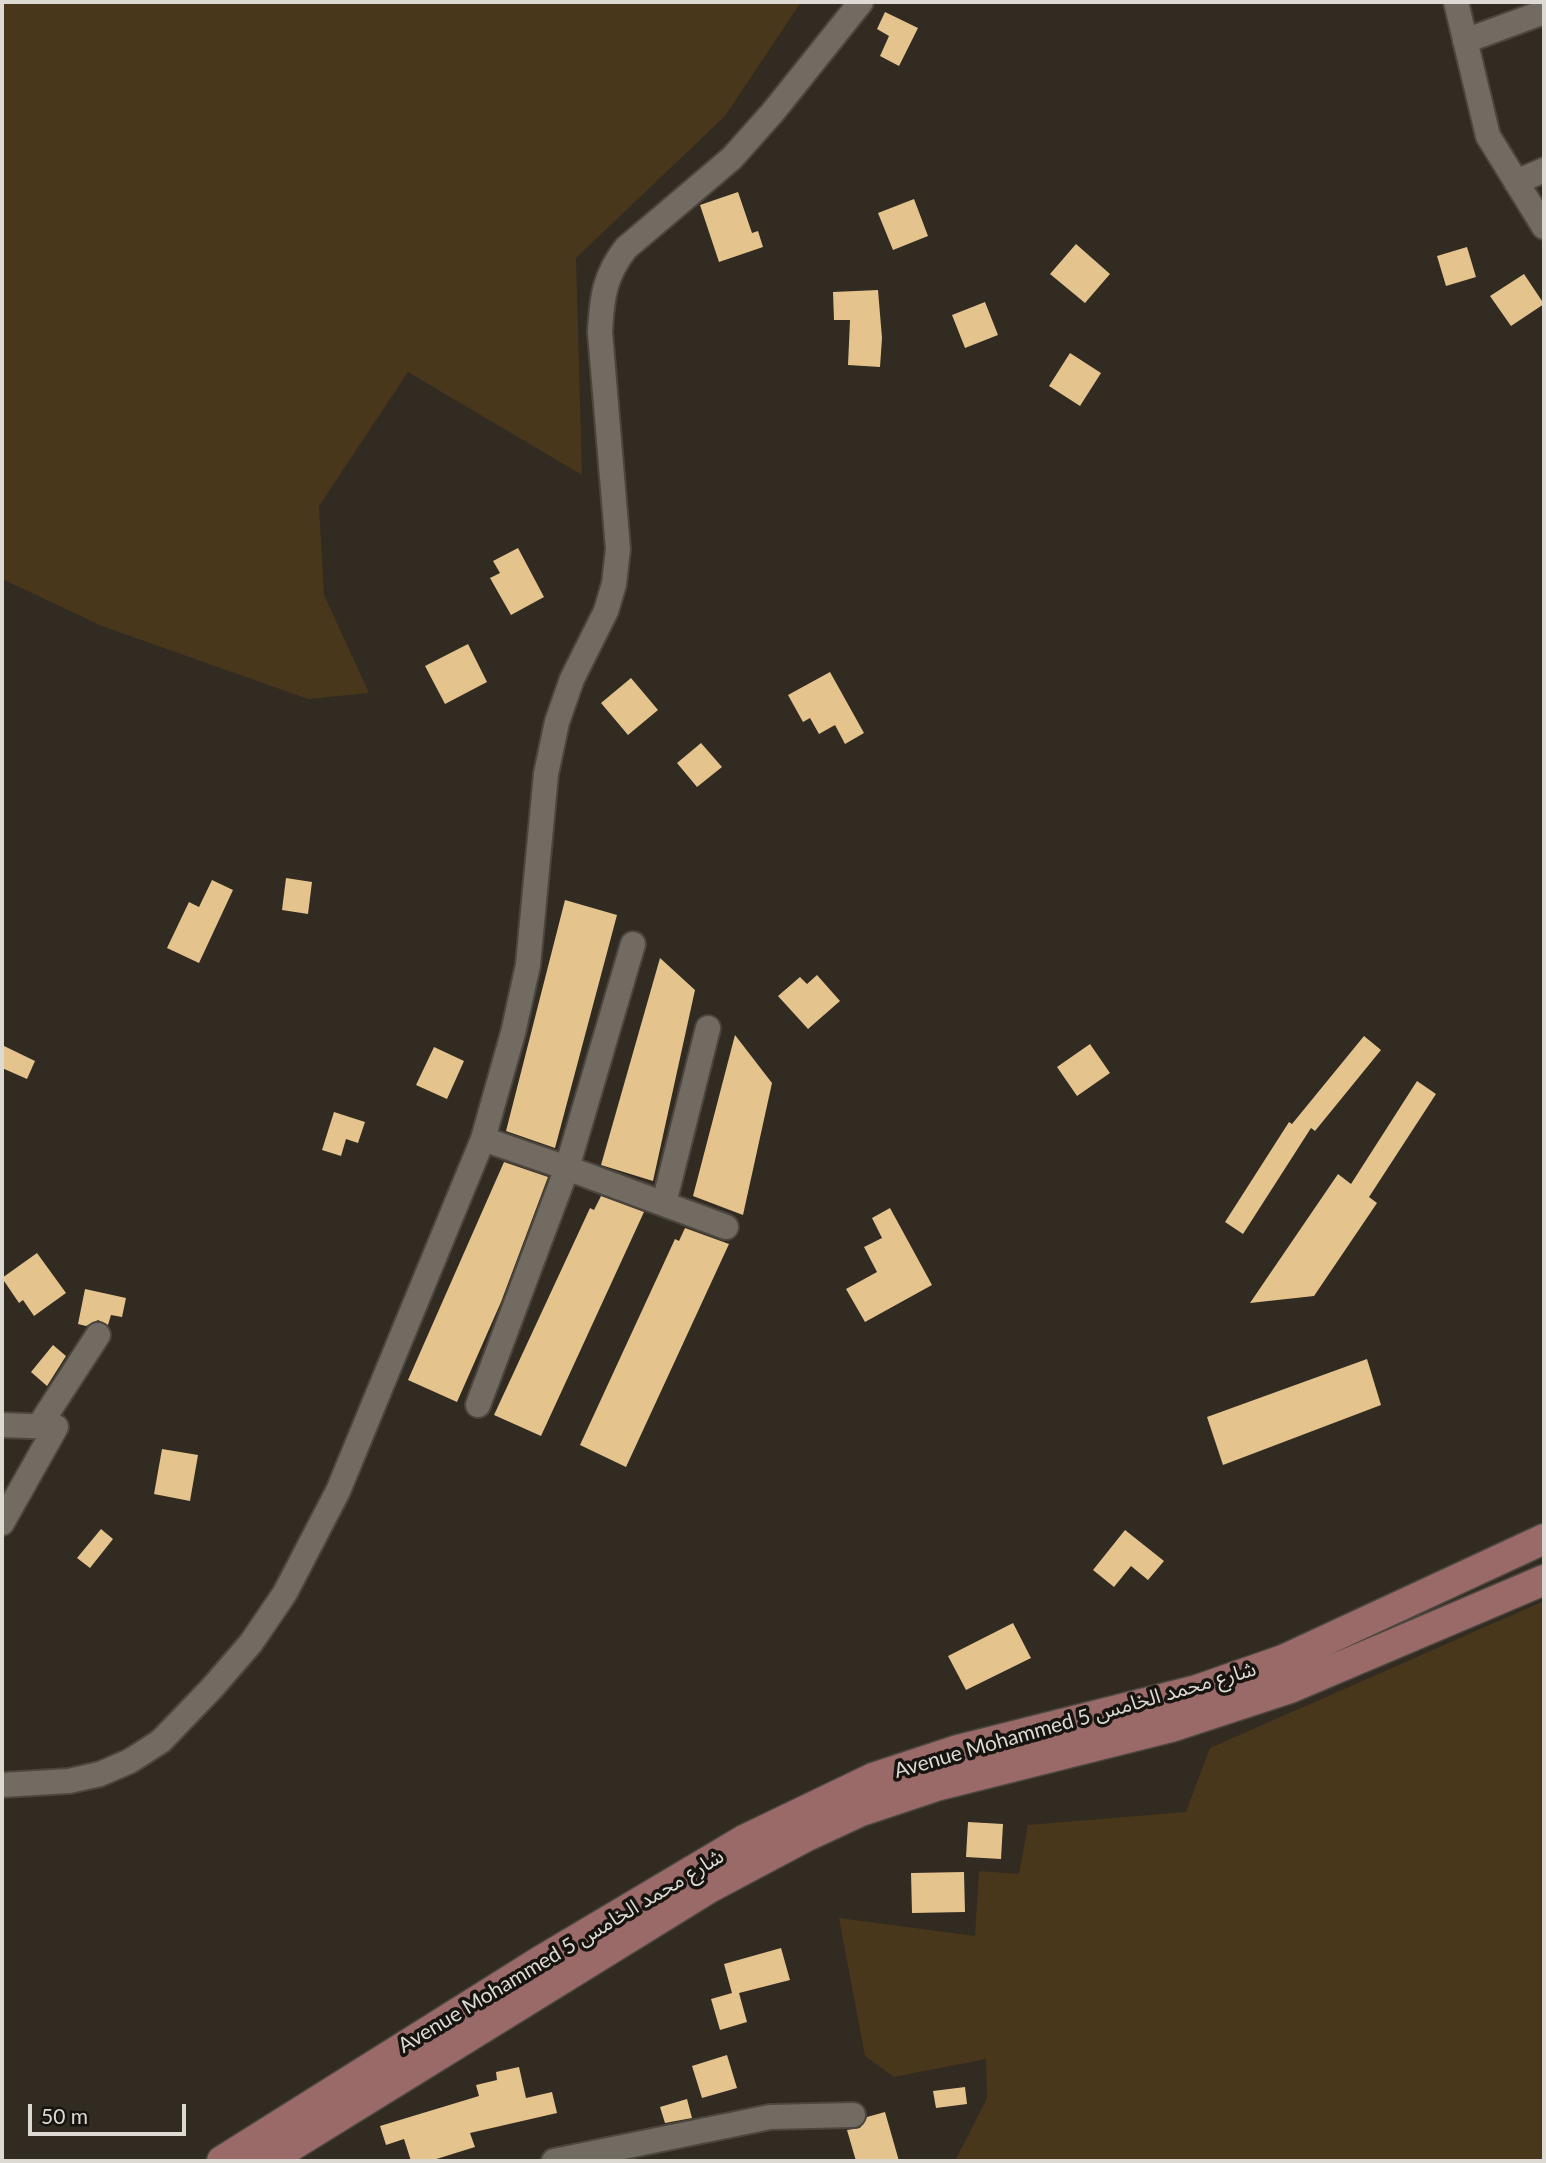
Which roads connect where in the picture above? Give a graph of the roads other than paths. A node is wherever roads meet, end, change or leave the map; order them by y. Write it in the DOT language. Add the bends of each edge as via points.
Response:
graph roads {
  1 [pos="861,2"];
  2 [pos="1456,2"];
  3 [pos="1544,12"];
  4 [pos="1465,41"];
  5 [pos="1544,170"];
  6 [pos="1517,182"];
  7 [pos="1544,227"];
  8 [pos="633,944"];
  9 [pos="708,1028"];
  10 [pos="483,1139"];
  11 [pos="568,1168"];
  12 [pos="664,1203"];
  13 [pos="726,1227"];
  14 [pos="98,1335"];
  15 [pos="478,1405"];
  16 [pos="2,1425"];
  17 [pos="38,1426"];
  18 [pos="2,1523"];
  19 [pos="1544,1539"];
  20 [pos="1544,1580"];
  21 [pos="2,1785"];
  22 [pos="853,2115"];
  23 [pos="619,2156"];
  24 [pos="222,2161"];
  25 [pos="267,2161"];
  26 [pos="554,2161"];
  1 -- 10 [label="street" via="732,158 626,248 606,281 600,332 618,549 614,584 556,722 546,774 528,965"];
  2 -- 4 [label="street"];
  3 -- 4 [label="street"];
  4 -- 6 [label="street" via="1488,136"];
  5 -- 6 [label="street"];
  6 -- 7 [label="street"];
  8 -- 11 [label="street"];
  9 -- 12 [label="street"];
  10 -- 11 [label="street"];
  10 -- 21 [label="street" via="338,1491 285,1594 251,1643 161,1741 130,1760 69,1781"];
  11 -- 12 [label="street"];
  11 -- 15 [label="street"];
  12 -- 13 [label="street"];
  14 -- 17 [label="street"];
  16 -- 17 [label="street"];
  17 -- 18 [label="street" via="55,1427"];
  19 -- 24 [label="main road, Avenue Mohammed 5 شارع محمد الخامس" via="1258,1669 1197,1690 958,1751 873,1778 746,1839 539,1962"];
  20 -- 25 [label="main road, Avenue Mohammed 5 شارع محمد الخامس" via="1290,1689 1171,1727 936,1786 861,1811 709,1888"];
  22 -- 23 [label="street" via="770,2117"];
  23 -- 26 [label="street"];
}
